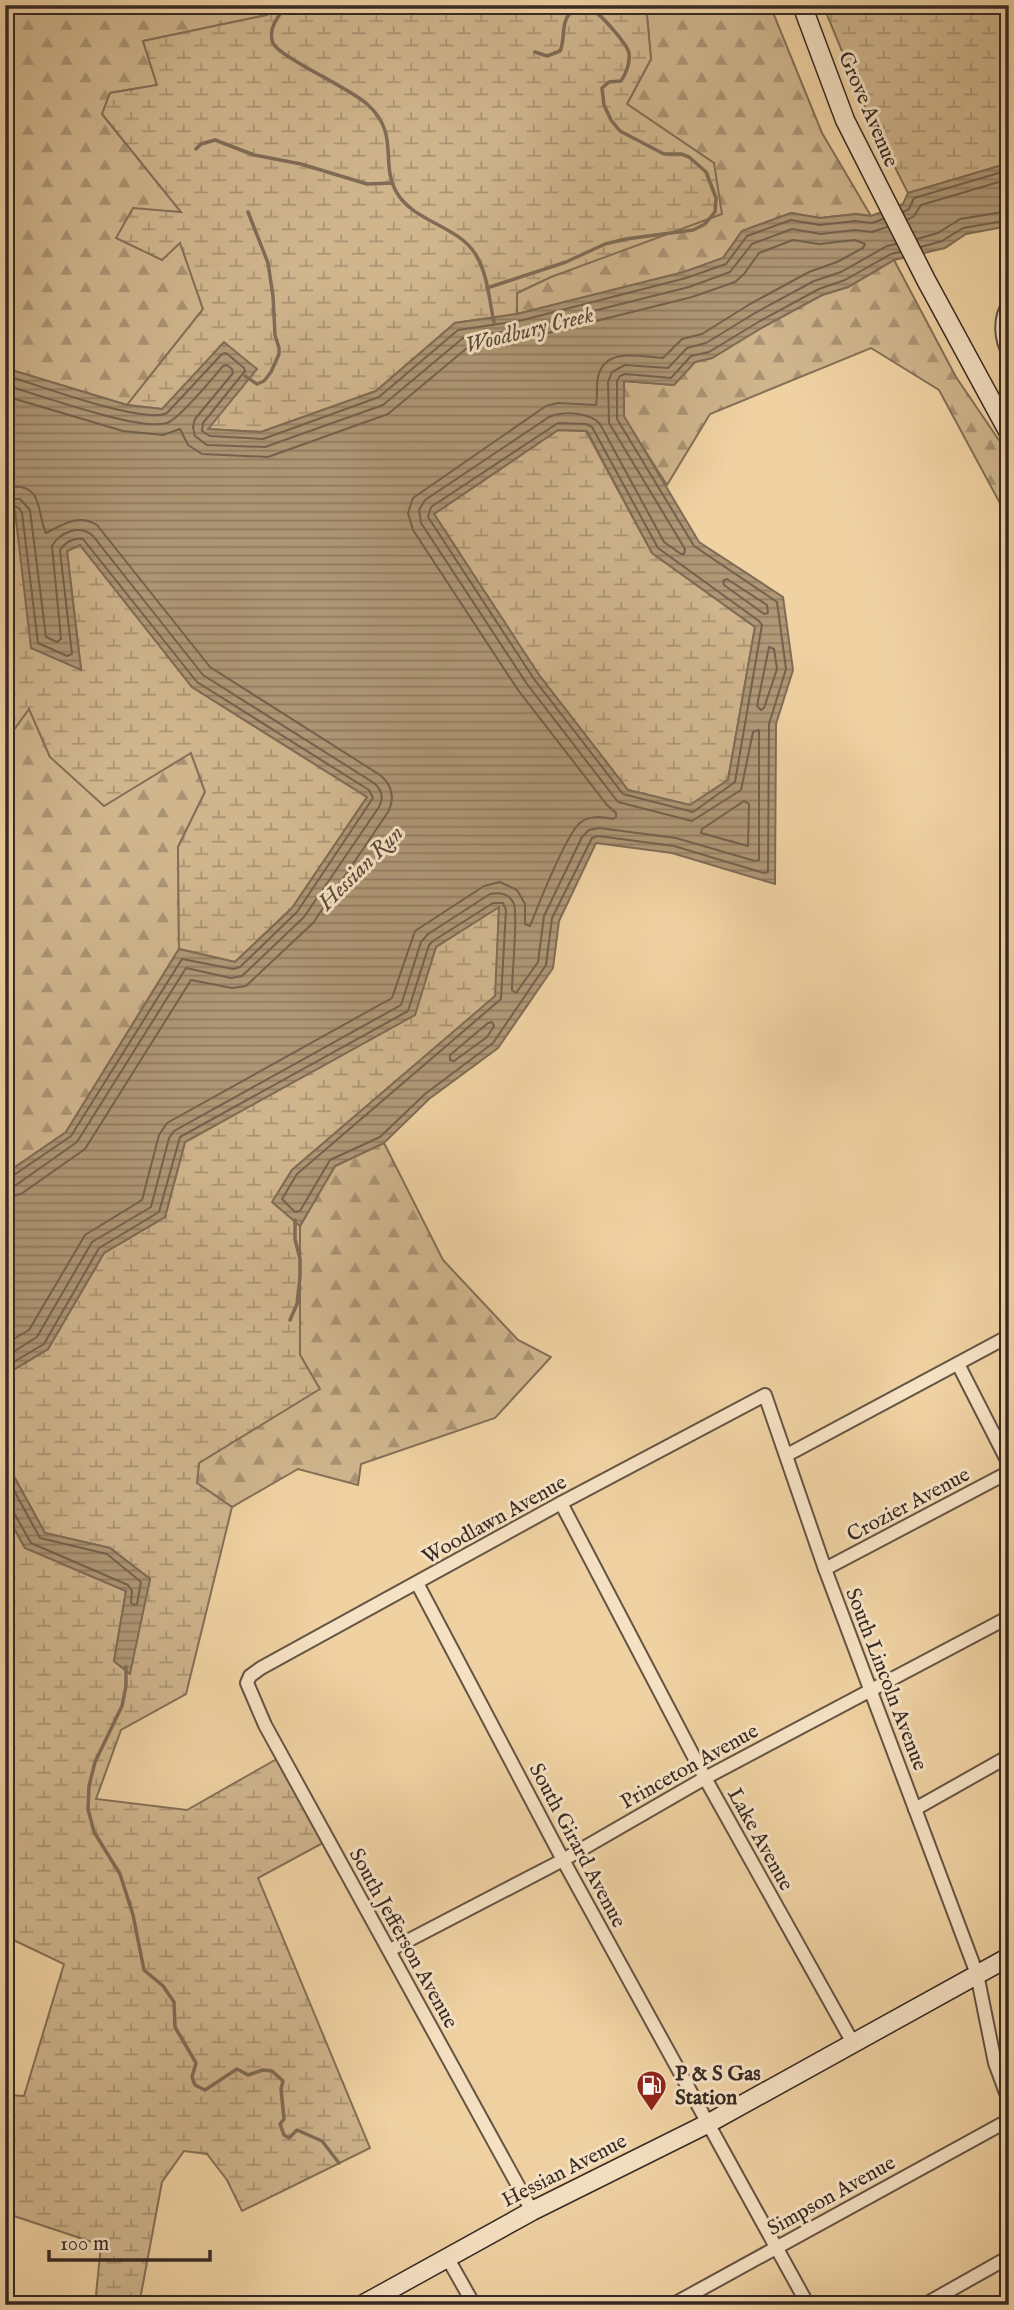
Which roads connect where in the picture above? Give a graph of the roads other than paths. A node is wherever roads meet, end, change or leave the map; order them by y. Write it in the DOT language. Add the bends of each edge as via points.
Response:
graph roads {
  1 [pos="802,5"];
  2 [pos="1009,304"];
  3 [pos="1009,354"];
  4 [pos="1009,433"];
  5 [pos="1009,1336"];
  6 [pos="958,1364"];
  7 [pos="765,1395"];
  8 [pos="787,1455"];
  9 [pos="1009,1464"];
  10 [pos="1009,1472"];
  11 [pos="561,1503"];
  12 [pos="825,1569"];
  13 [pos="417,1583"];
  14 [pos="1009,1616"];
  15 [pos="247,1682"];
  16 [pos="870,1689"];
  17 [pos="1009,1756"];
  18 [pos="705,1778"];
  19 [pos="915,1809"];
  20 [pos="563,1860"];
  21 [pos="390,1950"];
  22 [pos="1009,1957"];
  23 [pos="977,1974"];
  24 [pos="853,2043"];
  25 [pos="1009,2056"];
  26 [pos="995,2063"];
  27 [pos="1009,2101"];
  28 [pos="1009,2120"];
  29 [pos="709,2123"];
  30 [pos="531,2211"];
  31 [pos="777,2248"];
  32 [pos="447,2257"];
  33 [pos="1009,2257"];
  34 [pos="362,2305"];
  35 [pos="474,2305"];
  36 [pos="672,2305"];
  37 [pos="808,2305"];
  38 [pos="923,2305"];
  1 -- 4 [label="main road, Grove Avenue" via="845,120"];
  2 -- 3 [label="street" via="1002,341"];
  5 -- 6 [label="street"];
  6 -- 8 [label="street"];
  6 -- 9 [label="street"];
  7 -- 8 [label="street, South Lincoln Avenue"];
  7 -- 11 [label="street, Woodlawn Avenue"];
  8 -- 12 [label="street, South Lincoln Avenue"];
  10 -- 12 [label="street, Crozier Avenue"];
  11 -- 13 [label="street, Woodlawn Avenue"];
  11 -- 18 [label="street, Lake Avenue"];
  12 -- 16 [label="street, South Lincoln Avenue"];
  13 -- 15 [label="street, Woodlawn Avenue" via="261,1668"];
  13 -- 20 [label="street, South Girard Avenue"];
  14 -- 16 [label="street, Princeton Avenue"];
  15 -- 21 [label="street, South Jefferson Avenue" via="265,1725"];
  16 -- 18 [label="street, Princeton Avenue"];
  16 -- 19 [label="street, South Lincoln Avenue"];
  17 -- 19 [label="street"];
  18 -- 20 [label="street, Princeton Avenue"];
  18 -- 24 [label="street, Lake Avenue"];
  19 -- 23 [label="street, South Lincoln Avenue"];
  20 -- 21 [label="street, Princeton Avenue"];
  20 -- 29 [label="street, South Girard Avenue"];
  21 -- 30 [label="street, South Jefferson Avenue"];
  22 -- 23 [label="main road, Hessian Avenue"];
  23 -- 24 [label="main road, Hessian Avenue"];
  23 -- 26 [label="street, South Lincoln Avenue"];
  24 -- 29 [label="main road, Hessian Avenue"];
  25 -- 26 [label="street"];
  26 -- 27 [label="street, South Lincoln Avenue"];
  28 -- 31 [label="street, Simpson Avenue"];
  29 -- 30 [label="main road, Hessian Avenue"];
  29 -- 31 [label="street, South Girard Avenue"];
  30 -- 32 [label="main road, Hessian Avenue"];
  31 -- 36 [label="street, Simpson Avenue"];
  31 -- 37 [label="street, South Girard Avenue"];
  32 -- 34 [label="main road, Hessian Avenue"];
  32 -- 35 [label="street"];
  33 -- 38 [label="street"];
}
